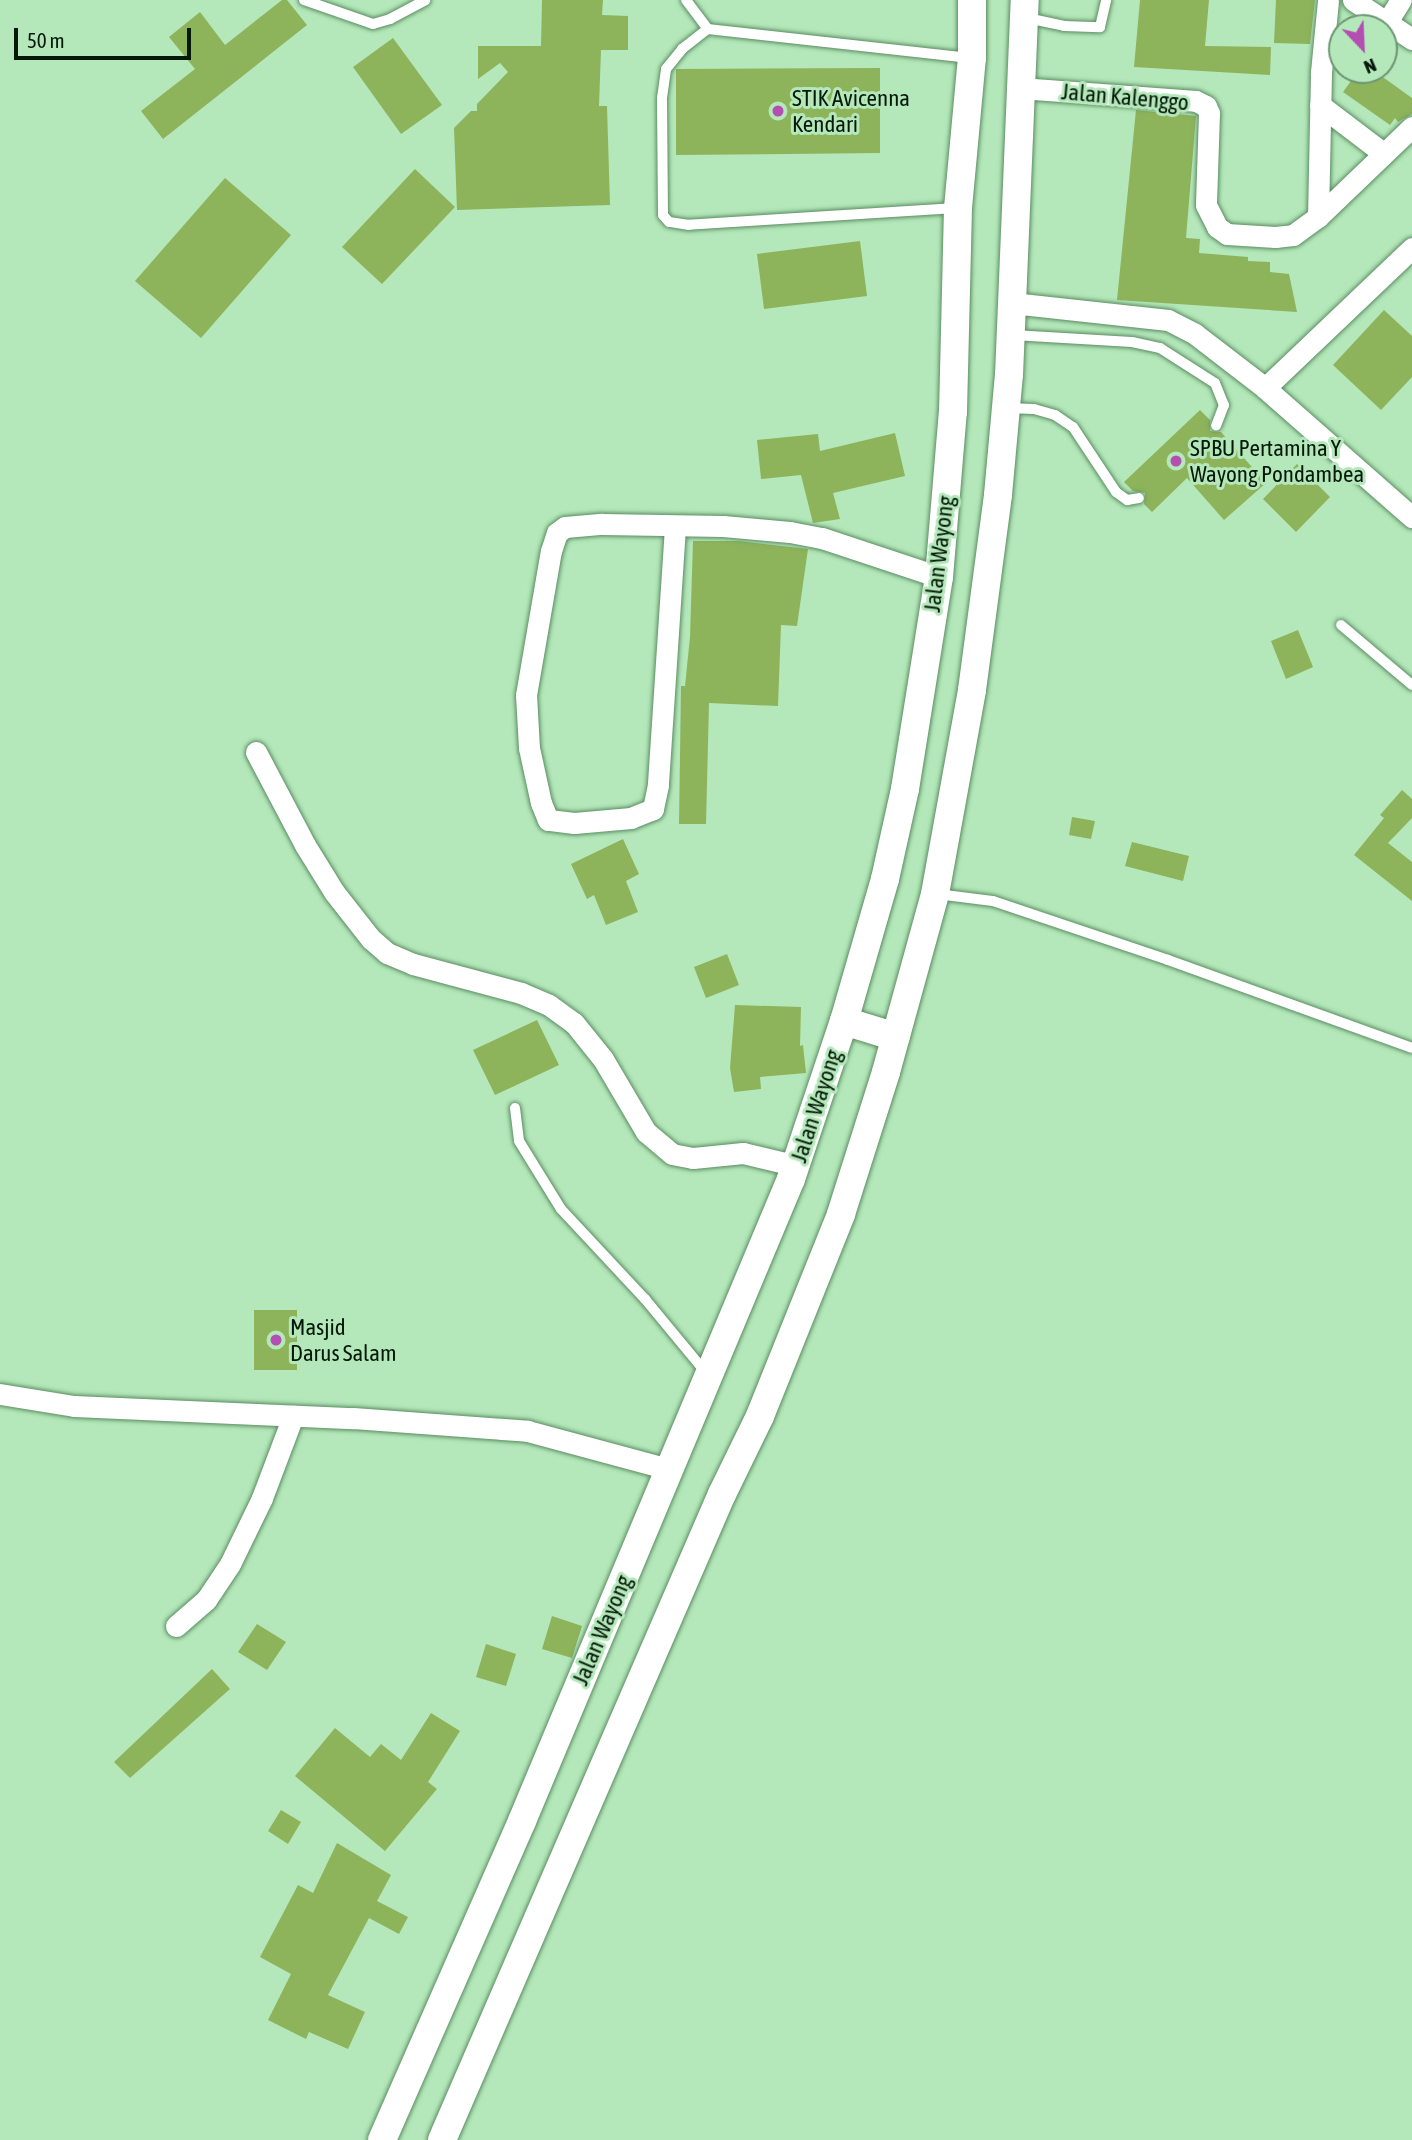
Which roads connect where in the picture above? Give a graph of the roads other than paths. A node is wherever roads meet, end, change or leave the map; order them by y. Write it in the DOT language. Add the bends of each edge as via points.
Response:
graph roads {
  1 [pos="304,0"];
  2 [pos="425,0"];
  3 [pos="686,0"];
  4 [pos="972,0"];
  5 [pos="1106,0"];
  6 [pos="1328,0"];
  7 [pos="1353,0"];
  8 [pos="1024,9"];
  9 [pos="1374,14"];
  10 [pos="708,29"];
  11 [pos="972,58"];
  12 [pos="1020,88"];
  13 [pos="1320,105"];
  14 [pos="1412,127"];
  15 [pos="1383,153"];
  16 [pos="958,208"];
  17 [pos="1318,217"];
  18 [pos="1412,248"];
  19 [pos="1012,303"];
  20 [pos="1011,335"];
  21 [pos="1265,388"];
  22 [pos="1006,408"];
  23 [pos="1216,426"];
  24 [pos="1139,498"];
  25 [pos="1412,517"];
  26 [pos="675,527"];
  27 [pos="939,577"];
  28 [pos="1341,625"];
  29 [pos="1412,685"];
  30 [pos="256,752"];
  31 [pos="935,894"];
  32 [pos="845,1021"];
  33 [pos="896,1037"];
  34 [pos="1412,1048"];
  35 [pos="514,1108"];
  36 [pos="797,1166"];
  37 [pos="709,1376"];
  38 [pos="0,1394"];
  39 [pos="293,1416"];
  40 [pos="669,1469"];
  41 [pos="176,1626"];
  42 [pos="382,2140"];
  43 [pos="442,2140"];
  1 -- 2 [label="lane" via="373,24"];
  3 -- 10 [label="lane"];
  4 -- 11 [label="main road, Jalan Wayong"];
  5 -- 8 [label="lane" via="1100,27 1064,26"];
  6 -- 13 [label="street"];
  7 -- 9 [label="street"];
  8 -- 12 [label="main road"];
  10 -- 11 [label="lane"];
  10 -- 16 [label="lane" via="666,69 663,215 668,222 689,225"];
  11 -- 16 [label="main road, Jalan Wayong"];
  12 -- 17 [label="street, Jalan Kalenggo" via="1196,101 1209,113 1206,205 1217,227 1227,234 1275,237 1293,235"];
  12 -- 19 [label="main road"];
  13 -- 15 [label="street"];
  13 -- 17 [label="street"];
  14 -- 15 [label="street, Jalan Kalenggo"];
  15 -- 17 [label="street, Jalan Kalenggo"];
  16 -- 27 [label="main road, Jalan Wayong" via="953,412"];
  18 -- 21 [label="street"];
  19 -- 20 [label="main road"];
  19 -- 21 [label="street" via="1168,320 1195,334"];
  20 -- 22 [label="main road"];
  20 -- 23 [label="lane" via="1132,342 1160,348 1215,383 1224,405"];
  21 -- 25 [label="street"];
  22 -- 24 [label="lane" via="1034,409 1073,427 1116,492 1127,500"];
  22 -- 31 [label="main road" via="972,690"];
  26 -- 26 [label="street" via="653,809 620,819 548,820 525,719 557,533 576,525"];
  26 -- 27 [label="street" via="749,527 812,536"];
  27 -- 32 [label="main road, Jalan Wayong" via="905,789"];
  28 -- 29 [label="lane"];
  30 -- 36 [label="street" via="334,892 387,953 550,1004 603,1059 646,1132 672,1154 693,1158 743,1153"];
  31 -- 33 [label="main road"];
  31 -- 34 [label="lane" via="993,901"];
  32 -- 33 [label="main road"];
  32 -- 36 [label="main road, Jalan Wayong"];
  33 -- 43 [label="main road" via="841,1214 760,1416"];
  35 -- 37 [label="lane" via="519,1141 561,1209"];
  36 -- 37 [label="main road, Jalan Wayong"];
  37 -- 40 [label="main road, Jalan Wayong"];
  38 -- 39 [label="street" via="74,1406"];
  39 -- 40 [label="street" via="528,1431"];
  39 -- 41 [label="street" via="262,1499 230,1564 206,1600"];
  40 -- 42 [label="main road, Jalan Wayong" via="523,1821"];
}
